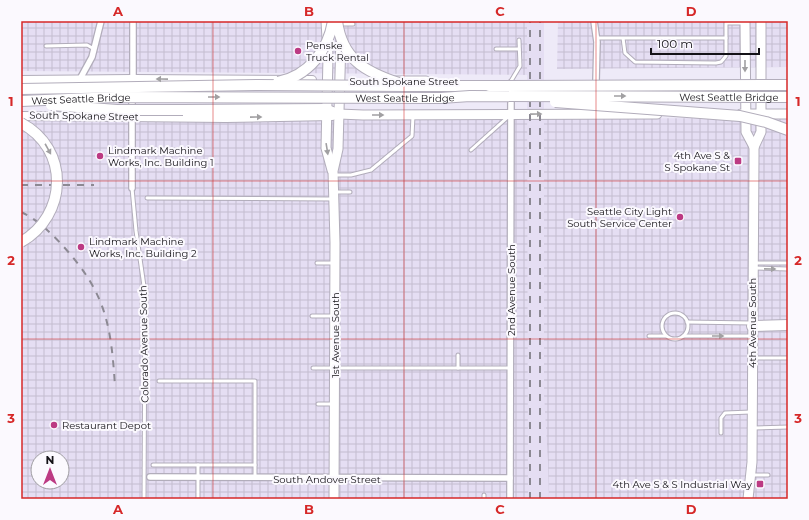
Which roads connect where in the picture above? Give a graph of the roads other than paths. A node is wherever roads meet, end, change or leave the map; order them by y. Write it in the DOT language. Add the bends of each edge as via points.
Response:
graph roads {
  1 [pos="101,21"];
  2 [pos="133,21"];
  3 [pos="326,21"];
  4 [pos="761,21"];
  5 [pos="338,22"];
  6 [pos="596,22"];
  7 [pos="745,22"];
  8 [pos="353,24"];
  9 [pos="597,38"];
  10 [pos="623,38"];
  11 [pos="726,38"];
  12 [pos="519,40"];
  13 [pos="46,46"];
  14 [pos="94,49"];
  15 [pos="496,49"];
  16 [pos="519,49"];
  17 [pos="178,77"];
  18 [pos="80,79"];
  19 [pos="133,79"];
  20 [pos="21,80"];
  21 [pos="327,80"];
  22 [pos="340,81"];
  23 [pos="511,82"];
  24 [pos="569,82"];
  25 [pos="596,82"];
  26 [pos="21,83"];
  27 [pos="56,83"];
  28 [pos="745,83"];
  29 [pos="761,83"];
  30 [pos="788,84"];
  31 [pos="258,85"];
  32 [pos="408,86"];
  33 [pos="21,89"];
  34 [pos="788,97"];
  35 [pos="441,98"];
  36 [pos="21,102"];
  37 [pos="326,113"];
  38 [pos="339,114"];
  39 [pos="511,114"];
  40 [pos="569,114"];
  41 [pos="596,114"];
  42 [pos="746,114"];
  43 [pos="762,114"];
  44 [pos="788,114"];
  45 [pos="414,115"];
  46 [pos="21,116"];
  47 [pos="56,116"];
  48 [pos="132,117"];
  49 [pos="178,117"];
  50 [pos="21,123"];
  51 [pos="788,130"];
  52 [pos="754,147"];
  53 [pos="471,150"];
  54 [pos="333,173"];
  55 [pos="132,188"];
  56 [pos="350,192"];
  57 [pos="333,195"];
  58 [pos="147,198"];
  59 [pos="21,242"];
  60 [pos="317,263"];
  61 [pos="335,263"];
  62 [pos="788,263"];
  63 [pos="753,266"];
  64 [pos="788,269"];
  65 [pos="312,316"];
  66 [pos="335,316"];
  67 [pos="687,322"];
  68 [pos="788,325"];
  69 [pos="752,328"];
  70 [pos="649,336"];
  71 [pos="666,336"];
  72 [pos="683,336"];
  73 [pos="458,354"];
  74 [pos="752,358"];
  75 [pos="788,358"];
  76 [pos="313,368"];
  77 [pos="335,368"];
  78 [pos="458,368"];
  79 [pos="511,368"];
  80 [pos="159,381"];
  81 [pos="318,404"];
  82 [pos="335,404"];
  83 [pos="752,412"];
  84 [pos="788,427"];
  85 [pos="752,428"];
  86 [pos="721,433"];
  87 [pos="198,465"];
  88 [pos="255,465"];
  89 [pos="153,466"];
  90 [pos="751,475"];
  91 [pos="768,475"];
  92 [pos="147,477"];
  93 [pos="198,478"];
  94 [pos="255,478"];
  95 [pos="510,478"];
  96 [pos="334,479"];
  97 [pos="144,499"];
  98 [pos="198,499"];
  99 [pos="334,499"];
  100 [pos="510,499"];
  101 [pos="748,499"];
  1 -- 14 [label="street"];
  2 -- 19 [label="street, Colorado Avenue South"];
  3 -- 21 [label="main road, 1st Avenue South"];
  4 -- 29 [label="main road, 4th Avenue South"];
  5 -- 8 [label="lane"];
  5 -- 22 [label="main road, 1st Avenue South"];
  5 -- 31 [label="highway, bridge" via="324,48 308,68 287,80"];
  5 -- 32 [label="highway, bridge" via="344,46 361,67"];
  6 -- 9 [label="street"];
  7 -- 11 [label="lane" via="726,23"];
  7 -- 28 [label="main road, 4th Avenue South, one-way"];
  9 -- 10 [label="lane"];
  9 -- 25 [label="street"];
  10 -- 11 [label="lane"];
  10 -- 11 [label="lane" via="625,53 635,62 716,63 721,62 726,56"];
  12 -- 16 [label="lane"];
  13 -- 14 [label="lane" via="87,45"];
  14 -- 18 [label="street"];
  15 -- 16 [label="lane"];
  16 -- 23 [label="lane" via="520,66"];
  17 -- 19 [label="main road, South Spokane Street, one-way"];
  17 -- 21 [label="main road, South Spokane Street"];
  17 -- 49 [label="main road"];
  18 -- 19 [label="main road, South Spokane Street"];
  18 -- 27 [label="main road, South Spokane Street"];
  19 -- 48 [label="street, Colorado Avenue South"];
  20 -- 27 [label="main road, South Spokane Street"];
  21 -- 22 [label="main road, South Spokane Street"];
  21 -- 37 [label="main road, 1st Avenue South"];
  22 -- 23 [label="main road, South Spokane Street"];
  22 -- 38 [label="main road, 1st Avenue South"];
  23 -- 24 [label="main road, South Spokane Street"];
  23 -- 39 [label="street, 2nd Avenue South"];
  24 -- 25 [label="main road, South Spokane Street"];
  24 -- 40 [label="main road"];
  25 -- 28 [label="main road, South Spokane Street"];
  25 -- 41 [label="main road"];
  26 -- 27 [label="highway, bridge"];
  27 -- 31 [label="highway, West Seattle Bridge, bridge"];
  27 -- 33 [label="highway, West Seattle Bridge, bridge"];
  27 -- 47 [label="main road"];
  28 -- 29 [label="main road, South Spokane Street"];
  28 -- 42 [label="main road, 4th Avenue South"];
  29 -- 30 [label="main road, South Spokane Street"];
  29 -- 43 [label="main road, 4th Avenue South"];
  30 -- 32 [label="highway, West Seattle Bridge, bridge"];
  31 -- 32 [label="highway, West Seattle Bridge, bridge"];
  35 -- 34 [label="highway, West Seattle Bridge, one-way, bridge"];
  36 -- 35 [label="highway, West Seattle Bridge, one-way, bridge" via="116,97"];
  35 -- 51 [label="highway, bridge" via="469,102 556,102 719,114 755,119"];
  36 -- 37 [label="highway, bridge" via="117,110"];
  37 -- 38 [label="main road, South Spokane Street"];
  49 -- 37 [label="main road, South Spokane Street, one-way"];
  37 -- 54 [label="main road, 1st Avenue South, one-way" via="326,148"];
  38 -- 45 [label="main road, South Spokane Street, one-way"];
  38 -- 54 [label="main road, 1st Avenue South" via="338,149"];
  39 -- 40 [label="main road, South Spokane Street, one-way"];
  39 -- 45 [label="main road, South Spokane Street"];
  39 -- 53 [label="lane"];
  39 -- 79 [label="street, 2nd Avenue South"];
  40 -- 41 [label="main road, South Spokane Street"];
  41 -- 42 [label="main road, South Spokane Street"];
  42 -- 43 [label="main road, South Spokane Street"];
  42 -- 52 [label="main road, 4th Avenue South" via="746,132"];
  43 -- 44 [label="main road, South Spokane Street"];
  43 -- 52 [label="main road, 4th Avenue South" via="761,132"];
  45 -- 54 [label="lane" via="412,136 371,170 351,175"];
  46 -- 47 [label="main road, South Spokane Street"];
  47 -- 48 [label="main road, South Spokane Street"];
  48 -- 49 [label="main road, South Spokane Street"];
  48 -- 55 [label="street, Colorado Avenue South"];
  50 -- 59 [label="highway, one-way, bridge" via="40,137 50,152 56,168 57,186 54,204 46,220 35,233"];
  52 -- 63 [label="main road, 4th Avenue South"];
  54 -- 57 [label="main road, 1st Avenue South"];
  55 -- 92 [label="lane, Colorado Avenue South" via="145,293"];
  56 -- 57 [label="lane"];
  57 -- 58 [label="lane"];
  57 -- 61 [label="main road, 1st Avenue South"];
  60 -- 61 [label="lane"];
  61 -- 66 [label="main road, 1st Avenue South"];
  62 -- 63 [label="lane"];
  63 -- 64 [label="lane, one-way"];
  63 -- 69 [label="main road, 4th Avenue South"];
  65 -- 66 [label="lane"];
  66 -- 77 [label="main road, 1st Avenue South"];
  67 -- 69 [label="lane"];
  67 -- 71 [label="lane" via="679,314 666,316 662,328"];
  67 -- 72 [label="lane"];
  68 -- 69 [label="highway"];
  72 -- 69 [label="lane, one-way"];
  69 -- 74 [label="main road, 4th Avenue South"];
  70 -- 71 [label="lane"];
  71 -- 72 [label="lane" via="676,339"];
  73 -- 78 [label="lane"];
  74 -- 75 [label="lane"];
  74 -- 83 [label="main road, 4th Avenue South"];
  76 -- 77 [label="lane"];
  77 -- 78 [label="lane"];
  77 -- 82 [label="main road, 1st Avenue South"];
  78 -- 79 [label="lane"];
  79 -- 95 [label="street, 2nd Avenue South"];
  80 -- 88 [label="lane" via="255,381"];
  81 -- 82 [label="lane"];
  82 -- 96 [label="main road, 1st Avenue South"];
  83 -- 85 [label="main road, 4th Avenue South"];
  83 -- 86 [label="lane" via="725,413 721,418"];
  84 -- 85 [label="lane"];
  85 -- 90 [label="main road, 4th Avenue South"];
  87 -- 88 [label="lane"];
  87 -- 89 [label="lane"];
  87 -- 93 [label="lane"];
  88 -- 94 [label="lane"];
  90 -- 91 [label="lane"];
  90 -- 101 [label="main road, 4th Avenue South"];
  92 -- 93 [label="street, South Andover Street"];
  92 -- 97 [label="lane, Colorado Avenue South"];
  93 -- 94 [label="street, South Andover Street"];
  93 -- 98 [label="lane"];
  94 -- 96 [label="street, South Andover Street"];
  95 -- 96 [label="street, South Andover Street"];
  95 -- 100 [label="street, 2nd Avenue South"];
  96 -- 99 [label="main road, 1st Avenue South"];
}
